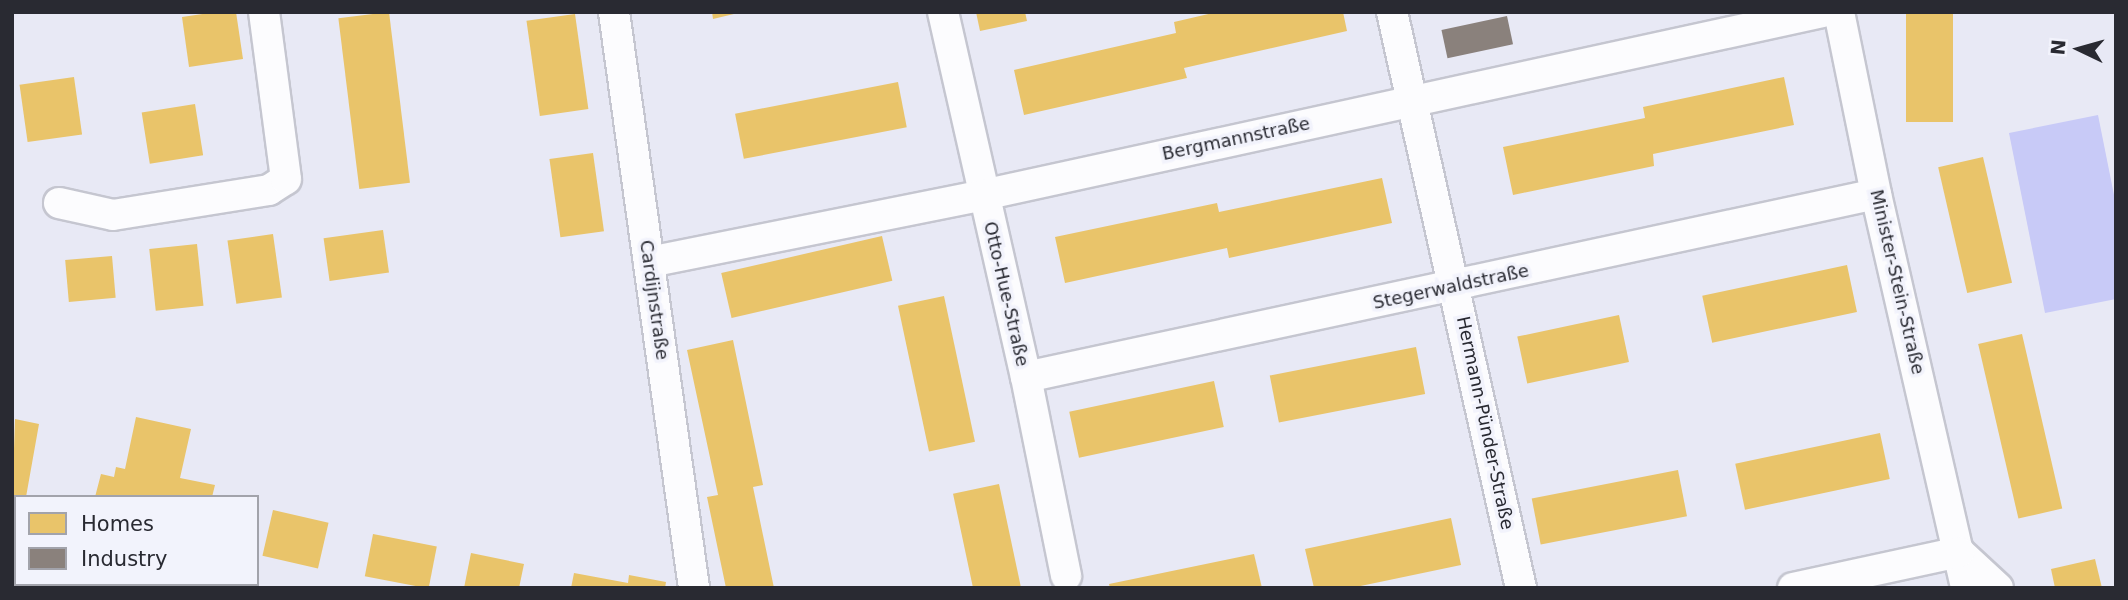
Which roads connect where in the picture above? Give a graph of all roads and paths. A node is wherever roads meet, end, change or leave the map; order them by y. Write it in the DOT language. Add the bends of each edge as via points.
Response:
graph roads {
  1 [pos="264,12"];
  2 [pos="614,12"];
  3 [pos="943,12"];
  4 [pos="1392,12"];
  5 [pos="1822,12"];
  6 [pos="1839,12"];
  7 [pos="1411,101"];
  8 [pos="1876,194"];
  9 [pos="983,195"];
  10 [pos="59,203"];
  11 [pos="649,262"];
  12 [pos="1455,286"];
  13 [pos="1026,377"];
  14 [pos="1959,552"];
  15 [pos="1066,576"];
  16 [pos="694,588"];
  17 [pos="1521,588"];
  18 [pos="1793,588"];
  19 [pos="1966,588"];
  20 [pos="1998,588"];
  1 -- 10 [label="street" via="286,179 269,190 113,215"];
  2 -- 11 [label="street, Cardijnstraße"];
  3 -- 9 [label="street, Otto-Hue-Straße"];
  4 -- 7 [label="street, Hermann-Pünder-Straße"];
  5 -- 7 [label="street, Bergmannstraße"];
  6 -- 8 [label="street, Minister-Stein-Straße"];
  7 -- 9 [label="street, Bergmannstraße"];
  7 -- 12 [label="street, Hermann-Pünder-Straße"];
  8 -- 12 [label="street, Stegerwaldstraße"];
  8 -- 14 [label="street, Minister-Stein-Straße"];
  9 -- 11 [label="street, Bergmannstraße"];
  9 -- 13 [label="street, Otto-Hue-Straße"];
  11 -- 16 [label="street, Cardijnstraße"];
  12 -- 13 [label="street, Stegerwaldstraße"];
  12 -- 17 [label="street, Hermann-Pünder-Straße"];
  13 -- 15 [label="street, Otto-Hue-Straße"];
  14 -- 18 [label="street"];
  14 -- 19 [label="street, Minister-Stein-Straße"];
  14 -- 20 [label="street"];
}
